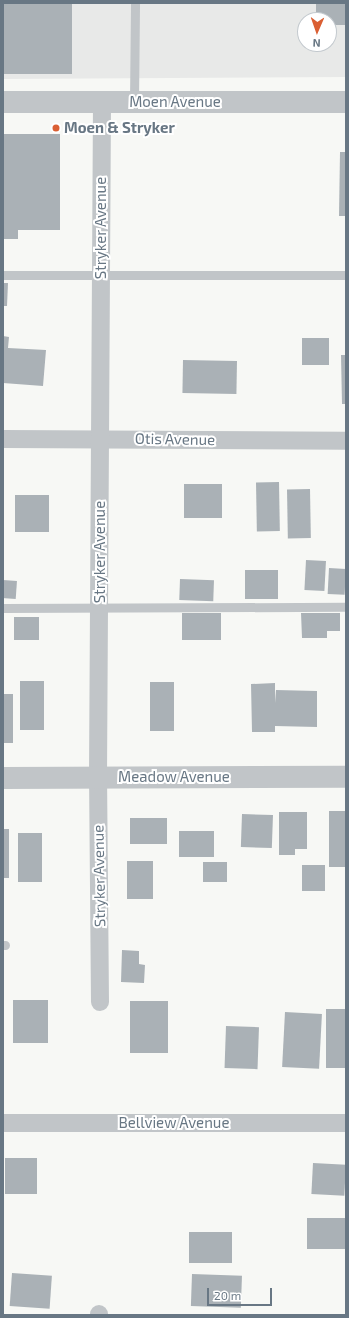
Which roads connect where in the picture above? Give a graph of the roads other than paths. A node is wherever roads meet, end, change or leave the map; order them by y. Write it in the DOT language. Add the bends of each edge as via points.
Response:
graph roads {
  1 [pos="135,3"];
  2 [pos="3,102"];
  3 [pos="102,102"];
  4 [pos="134,102"];
  5 [pos="346,102"];
  6 [pos="3,275"];
  7 [pos="101,275"];
  8 [pos="346,275"];
  9 [pos="100,438"];
  10 [pos="3,439"];
  11 [pos="346,441"];
  12 [pos="100,607"];
  13 [pos="346,607"];
  14 [pos="3,608"];
  15 [pos="346,776"];
  16 [pos="98,777"];
  17 [pos="3,778"];
  18 [pos="100,1002"];
  19 [pos="3,1123"];
  20 [pos="346,1123"];
  1 -- 4 [label="lane"];
  2 -- 3 [label="street, Moen Avenue"];
  3 -- 4 [label="street, Moen Avenue"];
  3 -- 7 [label="street, Stryker Avenue"];
  4 -- 5 [label="street, Moen Avenue"];
  6 -- 7 [label="lane"];
  7 -- 8 [label="lane"];
  7 -- 9 [label="street, Stryker Avenue"];
  9 -- 10 [label="street, Otis Avenue"];
  9 -- 11 [label="street, Otis Avenue"];
  9 -- 12 [label="street, Stryker Avenue"];
  12 -- 13 [label="lane"];
  12 -- 14 [label="lane"];
  12 -- 16 [label="street, Stryker Avenue"];
  15 -- 16 [label="street, Meadow Avenue"];
  16 -- 17 [label="street, Meadow Avenue"];
  16 -- 18 [label="street, Stryker Avenue"];
  19 -- 20 [label="street, Bellview Avenue"];
}
